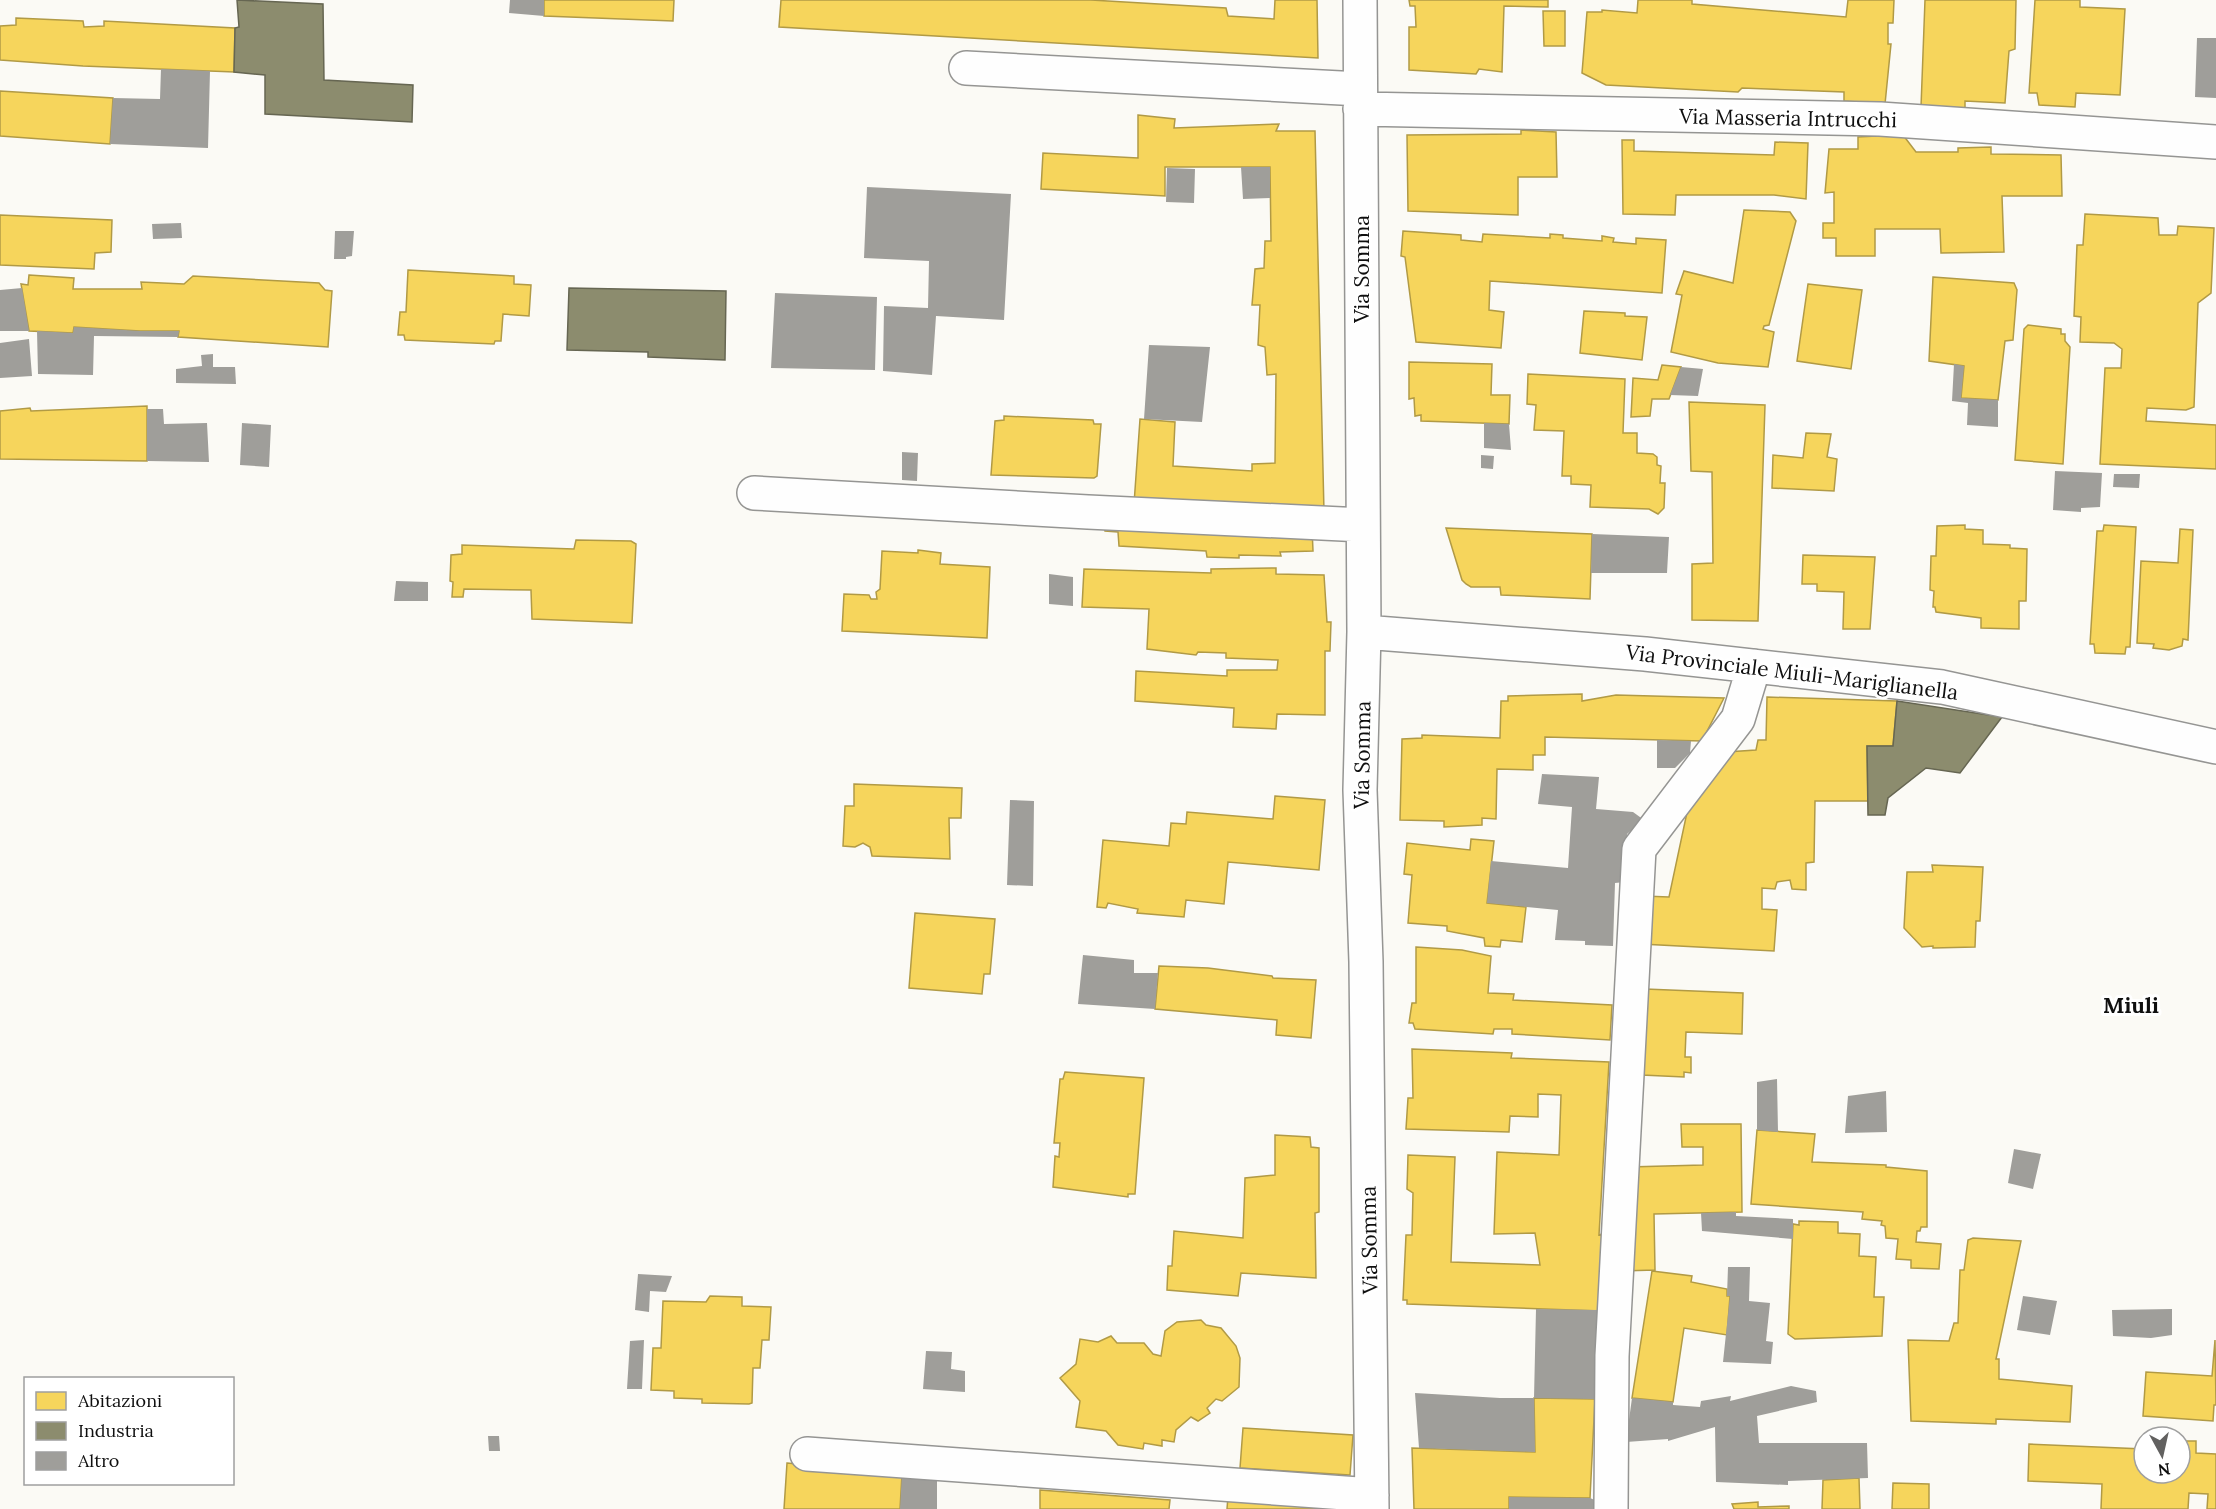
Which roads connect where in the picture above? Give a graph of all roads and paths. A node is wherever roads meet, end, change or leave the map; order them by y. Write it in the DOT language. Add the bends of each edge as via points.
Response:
graph roads {
  1 [pos="1360,0"];
  2 [pos="966,68"];
  3 [pos="1360,99"];
  4 [pos="2216,142"];
  5 [pos="754,493"];
  6 [pos="1363,525"];
  7 [pos="1364,632"];
  8 [pos="1754,666"];
  9 [pos="2216,747"];
  10 [pos="807,1454"];
  11 [pos="1372,1502"];
  12 [pos="1611,1509"];
  1 -- 3 [label="street, Via Somma"];
  2 -- 3 [label="street, Via Masseria Intrucchi"];
  3 -- 4 [label="street, Via Masseria Intrucchi" via="1880,119"];
  3 -- 6 [label="street, Via Somma"];
  5 -- 6 [label="street"];
  6 -- 7 [label="street, Via Somma"];
  7 -- 8 [label="street, Via Provinciale Miuli-Mariglianella"];
  7 -- 11 [label="street, Via Somma" via="1360,790 1366,962"];
  8 -- 9 [label="street, Via Provinciale Miuli-Mariglianella" via="1942,687"];
  8 -- 12 [label="street" via="1738,719 1639,849 1612,1356"];
  10 -- 11 [label="street"];
}
